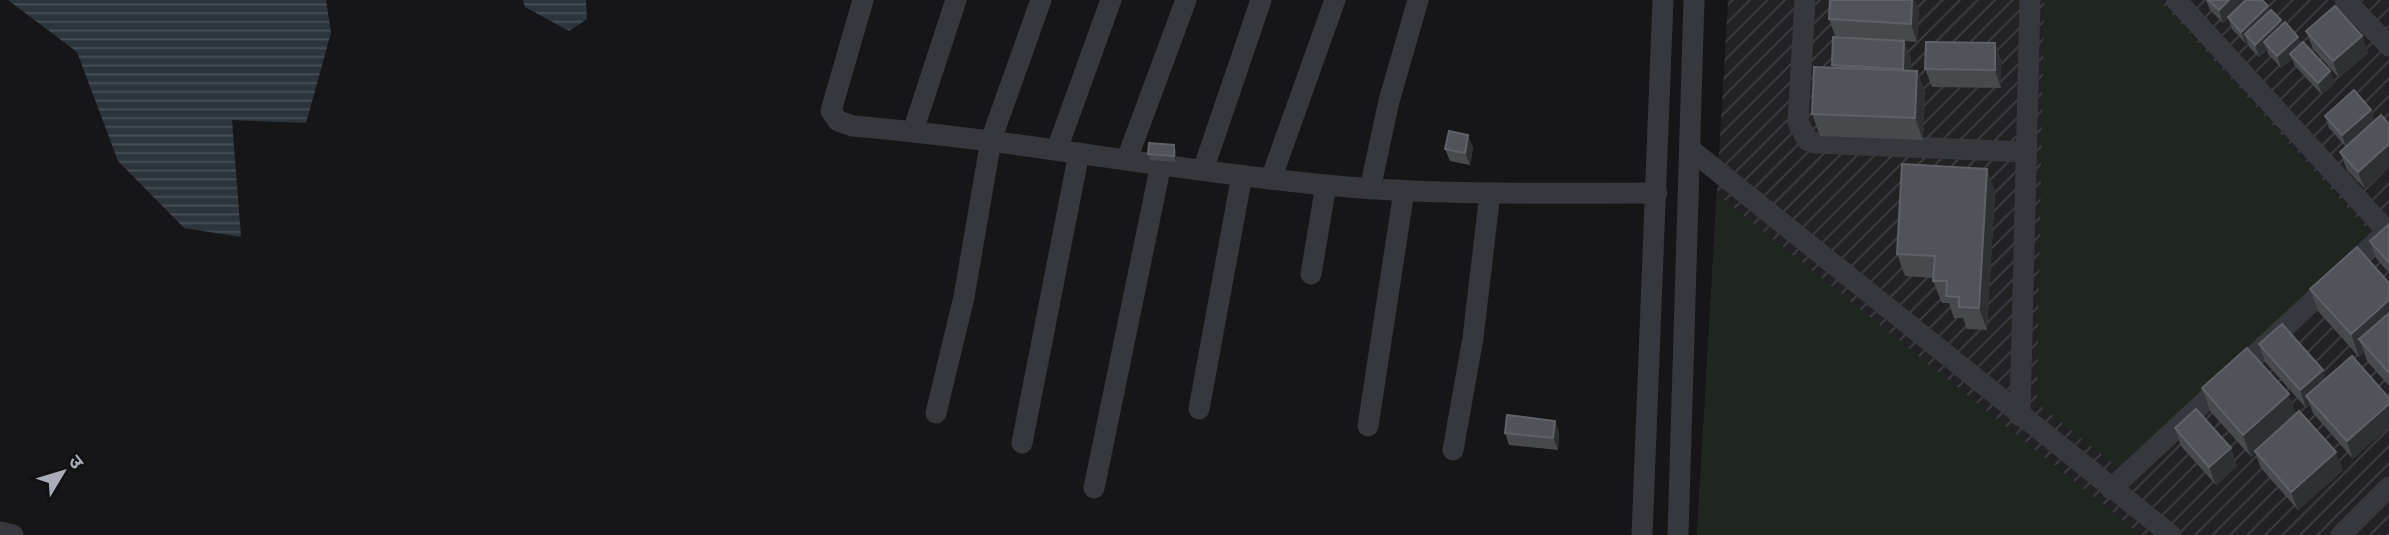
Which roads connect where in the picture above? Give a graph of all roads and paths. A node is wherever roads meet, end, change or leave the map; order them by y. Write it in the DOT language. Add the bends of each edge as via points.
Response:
graph roads {
  1 [pos="863,0"];
  2 [pos="956,0"];
  3 [pos="1041,0"];
  4 [pos="1111,0"];
  5 [pos="1186,0"];
  6 [pos="1261,0"];
  7 [pos="1335,0"];
  8 [pos="1418,0"];
  9 [pos="1663,0"];
  10 [pos="1694,0"];
  11 [pos="1805,0"];
  12 [pos="2030,0"];
  13 [pos="2176,0"];
  14 [pos="2346,0"];
  15 [pos="2389,46"];
  16 [pos="913,131"];
  17 [pos="991,140"];
  18 [pos="1057,149"];
  19 [pos="1690,149"];
  20 [pos="2025,152"];
  21 [pos="1079,153"];
  22 [pos="1126,159"];
  23 [pos="1161,164"];
  24 [pos="1203,170"];
  25 [pos="1242,175"];
  26 [pos="1271,179"];
  27 [pos="1326,185"];
  28 [pos="1370,189"];
  29 [pos="1404,191"];
  30 [pos="1490,193"];
  31 [pos="1657,193"];
  32 [pos="2388,231"];
  33 [pos="1311,274"];
  34 [pos="1199,409"];
  35 [pos="936,413"];
  36 [pos="2020,416"];
  37 [pos="1368,426"];
  38 [pos="1022,443"];
  39 [pos="1452,450"];
  40 [pos="2389,487"];
  41 [pos="1094,488"];
  42 [pos="2111,488"];
  43 [pos="0,532"];
  44 [pos="13,535"];
  45 [pos="1643,535"];
  46 [pos="1678,535"];
  47 [pos="2171,535"];
  48 [pos="2341,535"];
  1 -- 16 [label="street" via="832,105 833,117 853,126"];
  2 -- 16 [label="street"];
  3 -- 17 [label="street"];
  4 -- 18 [label="street"];
  5 -- 22 [label="street"];
  6 -- 24 [label="street"];
  7 -- 26 [label="street"];
  8 -- 28 [label="street"];
  9 -- 31 [label="street"];
  10 -- 19 [label="street"];
  11 -- 20 [label="street" via="1798,122 1807,140"];
  12 -- 20 [label="street"];
  13 -- 32 [label="street"];
  14 -- 15 [label="street"];
  16 -- 17 [label="street"];
  17 -- 18 [label="street"];
  17 -- 35 [label="street" via="964,297"];
  18 -- 21 [label="street"];
  19 -- 36 [label="street"];
  19 -- 46 [label="street"];
  20 -- 36 [label="street"];
  21 -- 22 [label="street"];
  21 -- 38 [label="street"];
  22 -- 23 [label="street"];
  23 -- 24 [label="street"];
  23 -- 41 [label="street"];
  24 -- 25 [label="street"];
  25 -- 26 [label="street"];
  25 -- 34 [label="street"];
  26 -- 27 [label="street"];
  27 -- 28 [label="street"];
  27 -- 33 [label="street"];
  28 -- 29 [label="street"];
  29 -- 30 [label="street"];
  29 -- 37 [label="street"];
  30 -- 31 [label="street"];
  30 -- 39 [label="street" via="1473,338"];
  31 -- 45 [label="street"];
  32 -- 42 [label="street"];
  36 -- 42 [label="street"];
  40 -- 48 [label="street"];
  42 -- 47 [label="street"];
  43 -- 44 [label="street"];
}
